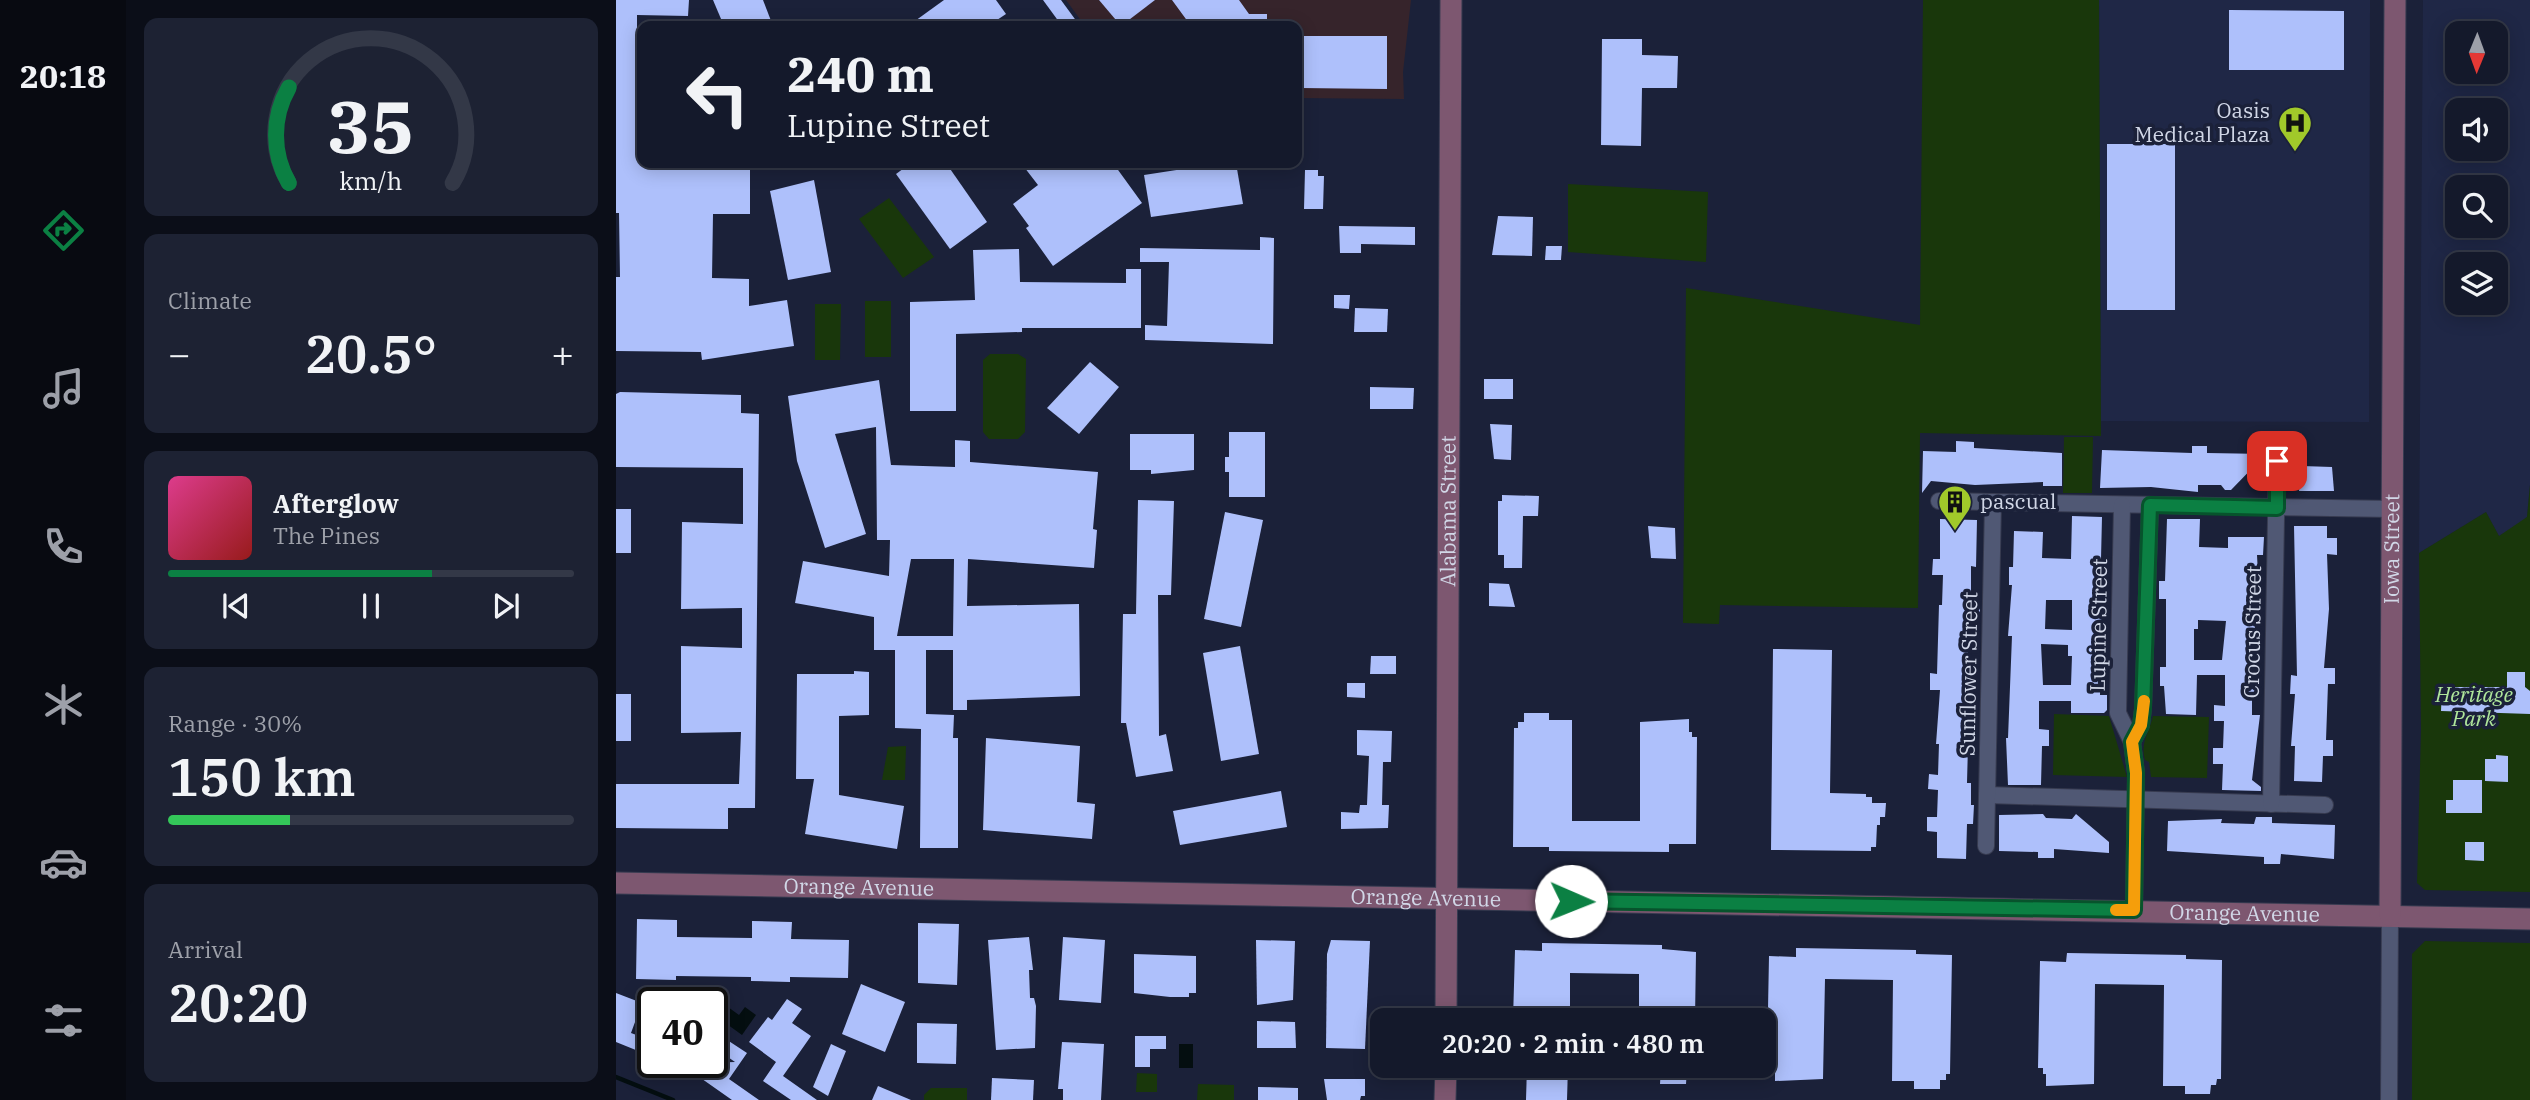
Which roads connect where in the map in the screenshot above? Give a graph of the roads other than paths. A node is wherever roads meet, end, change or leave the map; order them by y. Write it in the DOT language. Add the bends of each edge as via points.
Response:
graph roads {
  1 [pos="1451,0"];
  2 [pos="2395,0"];
  3 [pos="2277,461"];
  4 [pos="1939,501"];
  5 [pos="1993,503"];
  6 [pos="2122,505"];
  7 [pos="2150,505"];
  8 [pos="2277,508"];
  9 [pos="2392,509"];
  10 [pos="2132,742"];
  11 [pos="1987,795"];
  12 [pos="2136,800"];
  13 [pos="2271,804"];
  14 [pos="2325,805"];
  15 [pos="1986,846"];
  16 [pos="616,883"];
  17 [pos="1448,900"];
  18 [pos="2134,910"];
  19 [pos="2390,915"];
  20 [pos="2530,919"];
  21 [pos="1446,1008"];
  22 [pos="1446,1078"];
  23 [pos="1445,1100"];
  24 [pos="2389,1100"];
  1 -- 17 [label="street, Alabama Street"];
  2 -- 9 [label="street, Iowa Street"];
  3 -- 8 [label="street, Crocus Street"];
  4 -- 5 [label="street"];
  5 -- 6 [label="street"];
  5 -- 11 [label="street, Sunflower Street"];
  6 -- 7 [label="street"];
  6 -- 10 [label="street, Lupine Street" via="2118,713"];
  7 -- 8 [label="street"];
  7 -- 10 [label="street, Lupine Street" via="2143,709"];
  8 -- 9 [label="street"];
  8 -- 13 [label="street, Crocus Street"];
  9 -- 19 [label="street, Iowa Street"];
  10 -- 12 [label="street, Lupine Street"];
  11 -- 12 [label="street"];
  11 -- 15 [label="street, Sunflower Street"];
  12 -- 13 [label="street"];
  12 -- 18 [label="street, Lupine Street"];
  13 -- 14 [label="street"];
  16 -- 17 [label="street, Orange Avenue"];
  17 -- 18 [label="street, Orange Avenue"];
  17 -- 21 [label="street, Alabama Street"];
  18 -- 19 [label="street, Orange Avenue"];
  19 -- 20 [label="street, Orange Avenue"];
  19 -- 24 [label="street, Iowa Street"];
  22 -- 23 [label="street"];
}
